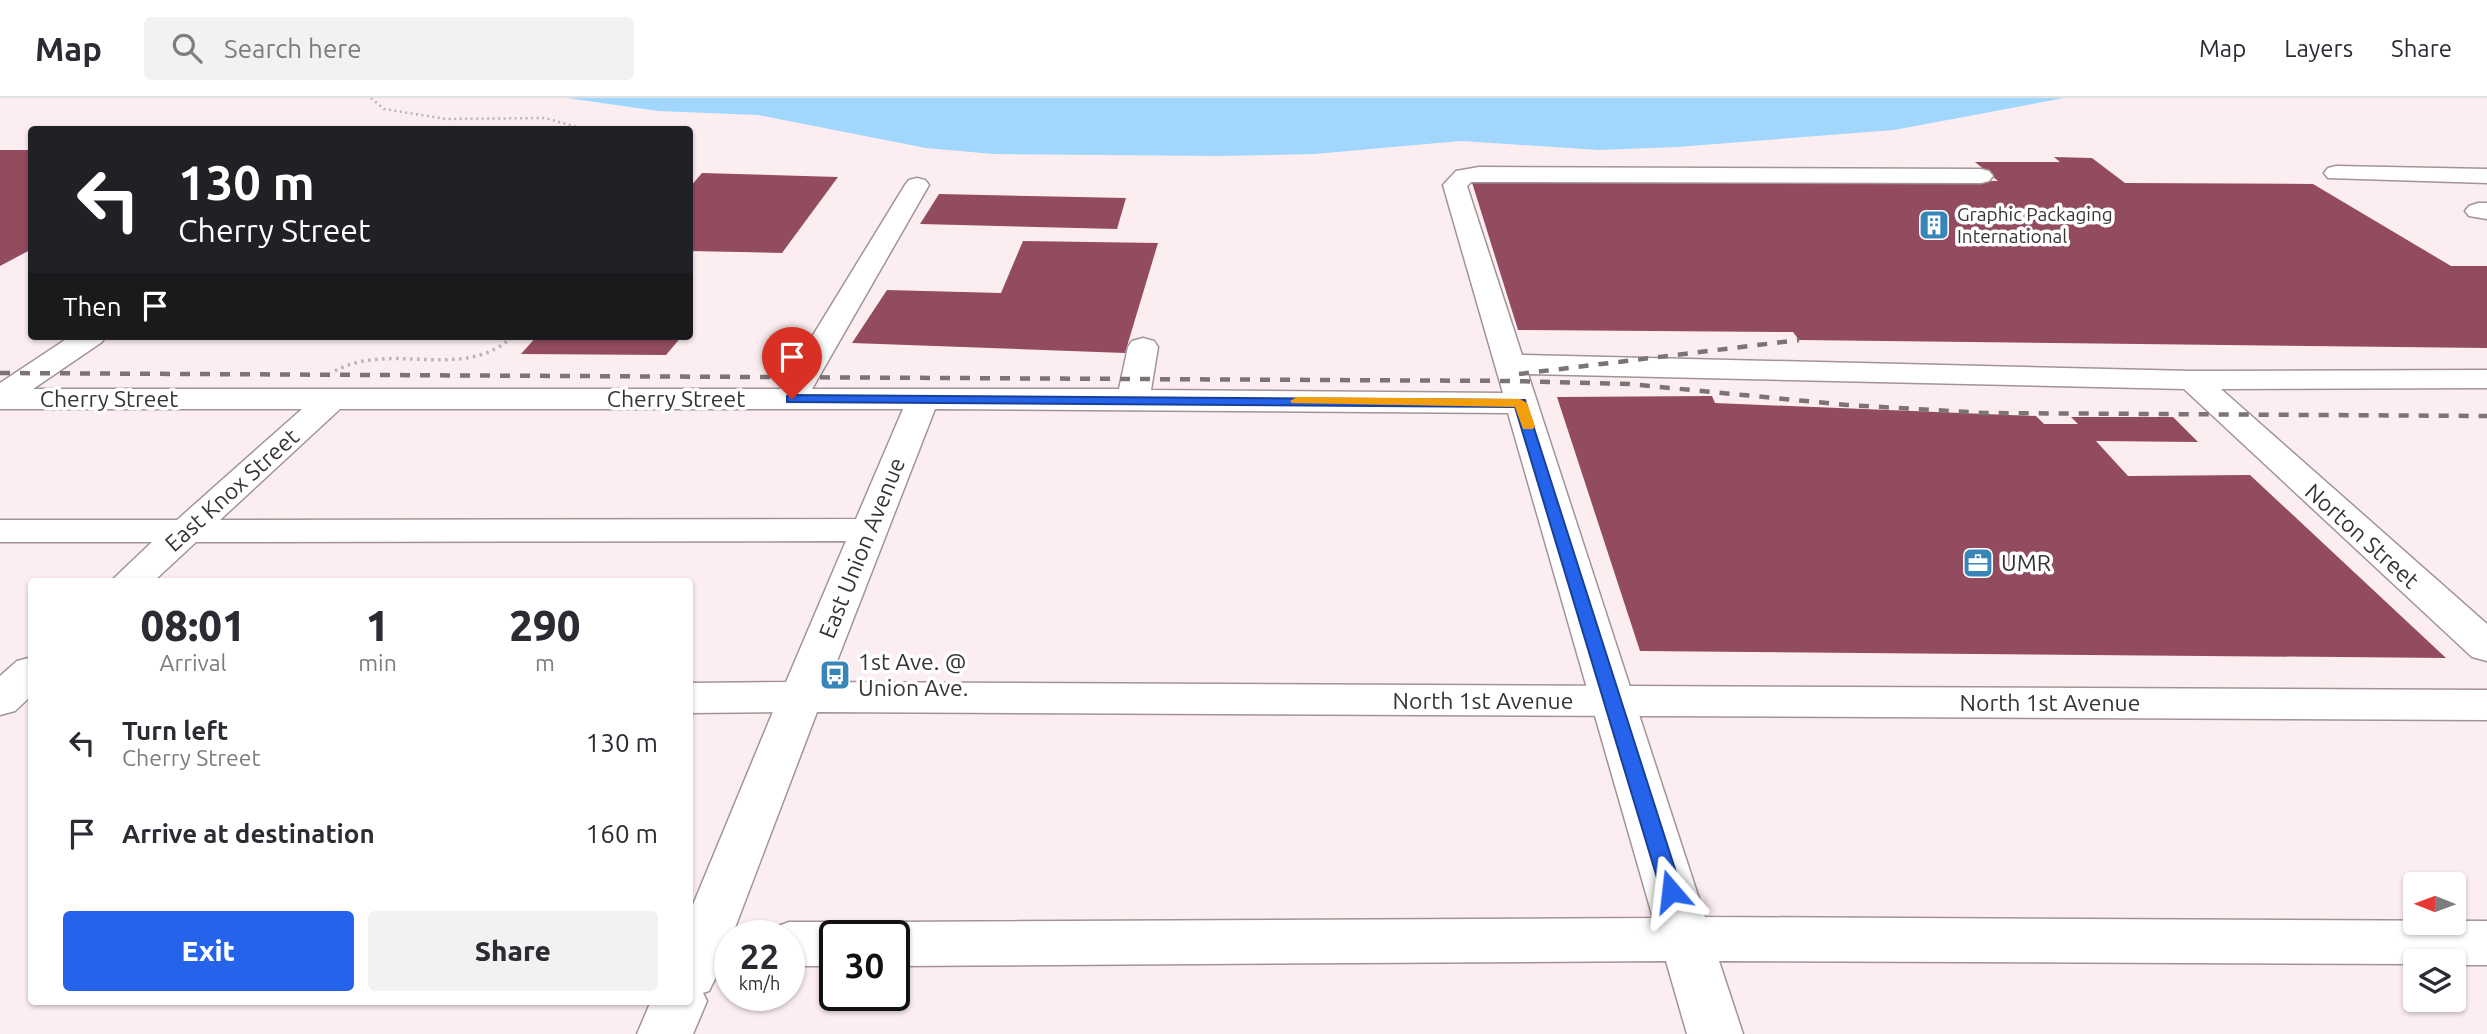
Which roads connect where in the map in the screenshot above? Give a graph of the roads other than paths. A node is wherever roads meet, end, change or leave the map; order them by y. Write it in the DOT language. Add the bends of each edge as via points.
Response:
graph roads {
  1 [pos="2336,173"];
  2 [pos="1981,176"];
  3 [pos="2487,176"];
  4 [pos="917,185"];
  5 [pos="85,340"];
  6 [pos="1143,347"];
  7 [pos="2487,379"];
  8 [pos="2192,380"];
  9 [pos="1515,384"];
  10 [pos="0,398"];
  11 [pos="318,399"];
  12 [pos="792,399"];
  13 [pos="923,399"];
  14 [pos="1133,399"];
  15 [pos="869,530"];
  16 [pos="0,531"];
  17 [pos="186,532"];
  18 [pos="134,578"];
  19 [pos="2487,647"];
  20 [pos="28,675"];
  21 [pos="801,697"];
  22 [pos="693,698"];
  23 [pos="0,700"];
  24 [pos="28,701"];
  25 [pos="1612,701"];
  26 [pos="2487,705"];
  27 [pos="1686,939"];
  28 [pos="2487,943"];
  29 [pos="910,944"];
  30 [pos="703,951"];
  31 [pos="677,1005"];
  32 [pos="665,1034"];
  33 [pos="1716,1034"];
  1 -- 3 [label="street"];
  2 -- 9 [label="street" via="1464,176 1455,185"];
  4 -- 12 [label="street"];
  5 -- 10 [label="street"];
  6 -- 14 [label="street"];
  7 -- 8 [label="street, Cherry Street"];
  8 -- 9 [label="street, Cherry Street"];
  8 -- 19 [label="street, Norton Street"];
  9 -- 14 [label="street, Cherry Street"];
  9 -- 25 [label="street"];
  10 -- 11 [label="street, Cherry Street"];
  11 -- 12 [label="street, Cherry Street"];
  11 -- 17 [label="street, East Knox Street"];
  12 -- 13 [label="street, Cherry Street"];
  13 -- 14 [label="street, Cherry Street"];
  13 -- 15 [label="street, East Union Avenue"];
  15 -- 17 [label="street"];
  15 -- 21 [label="street, East Union Avenue"];
  16 -- 17 [label="street"];
  17 -- 18 [label="street, East Knox Street"];
  20 -- 23 [label="street"];
  21 -- 22 [label="street, North 1st Avenue"];
  21 -- 25 [label="street, North 1st Avenue"];
  21 -- 30 [label="street, East Union Avenue"];
  23 -- 24 [label="street"];
  25 -- 26 [label="street, North 1st Avenue"];
  25 -- 27 [label="street"];
  27 -- 28 [label="street"];
  27 -- 29 [label="street"];
  27 -- 33 [label="street"];
  31 -- 32 [label="street"];
}
